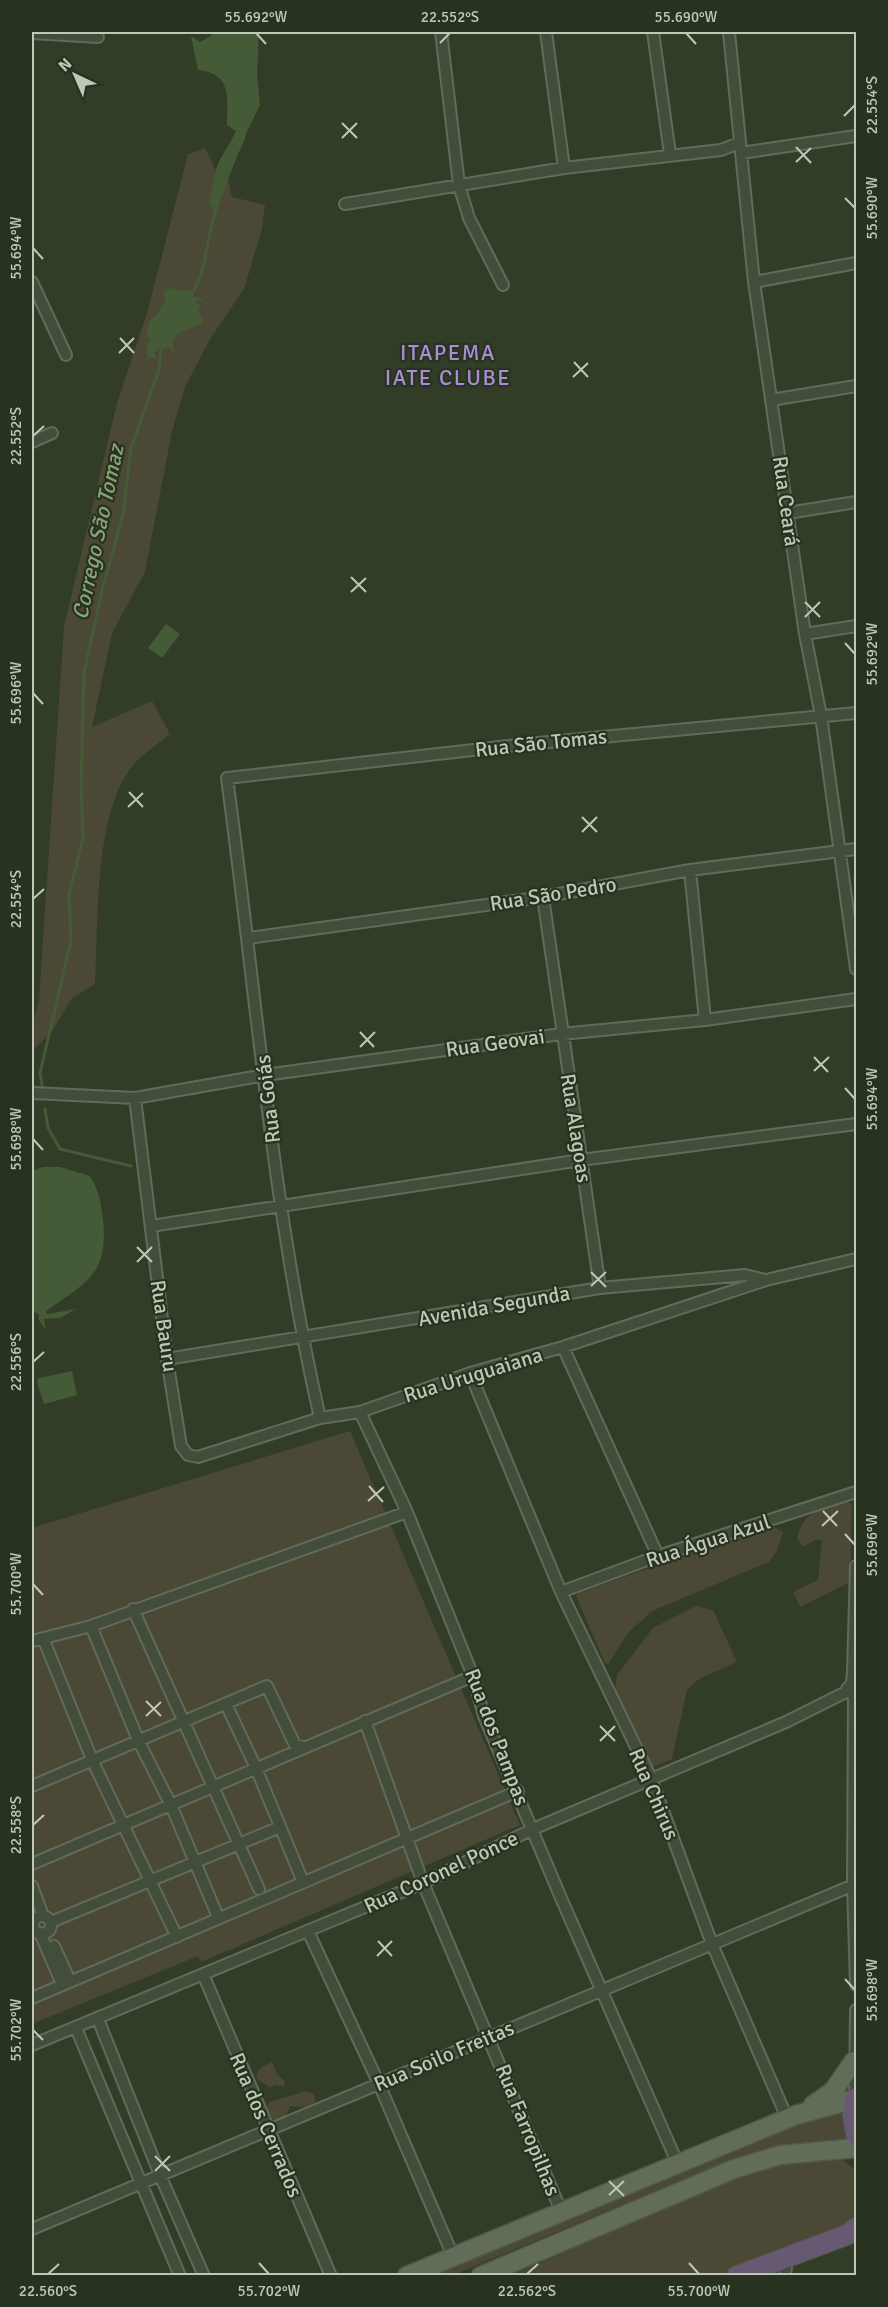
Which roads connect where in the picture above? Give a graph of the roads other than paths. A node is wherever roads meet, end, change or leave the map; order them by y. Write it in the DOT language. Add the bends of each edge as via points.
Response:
graph roads {
  1 [pos="441,32"];
  2 [pos="546,32"];
  3 [pos="653,32"];
  4 [pos="729,32"];
  5 [pos="32,33"];
  6 [pos="98,38"];
  7 [pos="856,136"];
  8 [pos="740,148"];
  9 [pos="670,154"];
  10 [pos="564,168"];
  11 [pos="459,185"];
  12 [pos="345,204"];
  13 [pos="856,263"];
  14 [pos="32,282"];
  15 [pos="754,282"];
  16 [pos="503,285"];
  17 [pos="66,355"];
  18 [pos="856,386"];
  19 [pos="771,400"];
  20 [pos="52,433"];
  21 [pos="32,442"];
  22 [pos="856,502"];
  23 [pos="788,513"];
  24 [pos="856,626"];
  25 [pos="805,634"];
  26 [pos="856,713"];
  27 [pos="821,716"];
  28 [pos="227,778"];
  29 [pos="856,849"];
  30 [pos="838,852"];
  31 [pos="690,870"];
  32 [pos="543,897"];
  33 [pos="249,938"];
  34 [pos="856,969"];
  35 [pos="856,999"];
  36 [pos="705,1020"];
  37 [pos="561,1034"];
  38 [pos="265,1075"];
  39 [pos="32,1092"];
  40 [pos="135,1098"];
  41 [pos="856,1124"];
  42 [pos="581,1160"];
  43 [pos="281,1204"];
  44 [pos="151,1226"];
  45 [pos="856,1259"];
  46 [pos="766,1280"];
  47 [pos="600,1288"];
  48 [pos="302,1338"];
  49 [pos="563,1347"];
  50 [pos="167,1359"];
  51 [pos="470,1373"];
  52 [pos="360,1412"];
  53 [pos="320,1418"];
  54 [pos="182,1446"];
  55 [pos="856,1492"];
  56 [pos="407,1512"];
  57 [pos="658,1556"];
  58 [pos="856,1566"];
  59 [pos="561,1592"];
  60 [pos="133,1609"];
  61 [pos="91,1626"];
  62 [pos="43,1638"];
  63 [pos="32,1641"];
  64 [pos="473,1676"];
  65 [pos="853,1689"];
  66 [pos="226,1704"];
  67 [pos="365,1721"];
  68 [pos="183,1723"];
  69 [pos="139,1742"];
  70 [pos="304,1747"];
  71 [pos="93,1762"];
  72 [pos="256,1768"];
  73 [pos="651,1778"];
  74 [pos="32,1786"];
  75 [pos="213,1787"];
  76 [pos="518,1791"];
  77 [pos="171,1805"];
  78 [pos="124,1823"];
  79 [pos="280,1827"];
  80 [pos="533,1829"];
  81 [pos="406,1840"];
  82 [pos="238,1843"];
  83 [pos="195,1861"];
  84 [pos="32,1864"];
  85 [pos="152,1880"];
  86 [pos="303,1882"];
  87 [pos="423,1883"];
  88 [pos="855,1884"];
  89 [pos="32,1886"];
  90 [pos="259,1889"];
  91 [pos="218,1917"];
  92 [pos="39,1924"];
  93 [pos="308,1931"];
  94 [pos="177,1937"];
  95 [pos="712,1944"];
  96 [pos="203,1974"];
  97 [pos="856,1974"];
  98 [pos="66,1983"];
  99 [pos="856,1985"];
  100 [pos="602,1990"];
  101 [pos="32,1998"];
  102 [pos="856,2010"];
  103 [pos="98,2019"];
  104 [pos="76,2028"];
  105 [pos="489,2037"];
  106 [pos="32,2046"];
  107 [pos="854,2061"];
  108 [pos="379,2084"];
  109 [pos="856,2098"];
  110 [pos="791,2116"];
  111 [pos="268,2130"];
  112 [pos="856,2134"];
  113 [pos="856,2148"];
  114 [pos="677,2162"];
  115 [pos="160,2175"];
  116 [pos="141,2183"];
  117 [pos="561,2211"];
  118 [pos="856,2228"];
  119 [pos="32,2229"];
  120 [pos="856,2238"];
  121 [pos="836,2239"];
  122 [pos="453,2256"];
  123 [pos="787,2256"];
  124 [pos="180,2276"];
  125 [pos="204,2276"];
  126 [pos="331,2276"];
  127 [pos="407,2276"];
  128 [pos="481,2276"];
  129 [pos="737,2276"];
  130 [pos="785,2276"];
  1 -- 11 [label="street"];
  2 -- 10 [label="street"];
  3 -- 9 [label="street"];
  4 -- 8 [label="street, Rua Ceará"];
  5 -- 6 [label="street"];
  7 -- 8 [label="street"];
  8 -- 9 [label="street"];
  8 -- 15 [label="street, Rua Ceará"];
  9 -- 10 [label="street"];
  10 -- 11 [label="street"];
  11 -- 12 [label="street"];
  11 -- 16 [label="street" via="469,218"];
  13 -- 15 [label="street"];
  14 -- 17 [label="street"];
  15 -- 19 [label="street, Rua Ceará"];
  18 -- 19 [label="street"];
  19 -- 23 [label="street, Rua Ceará"];
  20 -- 21 [label="street"];
  22 -- 23 [label="street"];
  23 -- 25 [label="street, Rua Ceará"];
  24 -- 25 [label="street"];
  25 -- 27 [label="street, Rua Ceará"];
  26 -- 27 [label="street, Rua São Tomas"];
  27 -- 28 [label="street, Rua São Tomas"];
  27 -- 30 [label="street, Rua Ceará"];
  28 -- 33 [label="street, Rua Goiás"];
  29 -- 30 [label="street, Rua São Pedro"];
  30 -- 31 [label="street, Rua São Pedro"];
  30 -- 34 [label="street, Rua Ceará"];
  31 -- 32 [label="street, Rua São Pedro"];
  31 -- 36 [label="street"];
  32 -- 33 [label="street, Rua São Pedro"];
  32 -- 37 [label="street, Rua Alagoas"];
  33 -- 38 [label="street, Rua Goiás"];
  35 -- 36 [label="street, Rua Geovai"];
  36 -- 37 [label="street, Rua Geovai"];
  37 -- 38 [label="street, Rua Geovai"];
  37 -- 42 [label="street, Rua Alagoas"];
  38 -- 40 [label="street, Rua Geovai"];
  38 -- 43 [label="street, Rua Goiás"];
  39 -- 40 [label="street, Rua Geovai"];
  40 -- 44 [label="street, Rua Bauru"];
  41 -- 42 [label="street"];
  42 -- 43 [label="street"];
  42 -- 47 [label="street, Rua Alagoas"];
  43 -- 44 [label="street"];
  43 -- 48 [label="street, Rua Goiás"];
  44 -- 50 [label="street, Rua Bauru"];
  45 -- 46 [label="street, Avenida Segunda"];
  46 -- 47 [label="street, Avenida Segunda" via="745,1275"];
  46 -- 49 [label="street, Rua Uruguaiana"];
  47 -- 48 [label="street, Avenida Segunda"];
  48 -- 50 [label="street, Avenida Segunda"];
  48 -- 53 [label="street, Rua Goiás"];
  49 -- 51 [label="street, Rua Uruguaiana"];
  49 -- 57 [label="street"];
  50 -- 54 [label="street, Rua Bauru"];
  51 -- 52 [label="street, Rua Uruguaiana"];
  51 -- 59 [label="street, Rua Chirus"];
  52 -- 53 [label="street, Rua Uruguaiana"];
  52 -- 56 [label="street, Rua dos Pampas"];
  53 -- 54 [label="street, Rua Uruguaiana" via="198,1457 188,1455"];
  55 -- 57 [label="street, Rua Água Azul"];
  56 -- 60 [label="street"];
  56 -- 64 [label="street, Rua dos Pampas"];
  57 -- 59 [label="street, Rua Água Azul"];
  58 -- 65 [label="street"];
  59 -- 73 [label="street, Rua Chirus"];
  60 -- 61 [label="street"];
  60 -- 68 [label="street"];
  61 -- 62 [label="street"];
  61 -- 69 [label="street"];
  62 -- 63 [label="street"];
  62 -- 71 [label="street"];
  64 -- 67 [label="street"];
  64 -- 76 [label="street, Rua dos Pampas" via="484,1716"];
  65 -- 73 [label="street, Rua Coronel Ponce" via="786,1722"];
  65 -- 88 [label="street"];
  66 -- 68 [label="street"];
  66 -- 70 [label="street" via="267,1686 296,1746"];
  66 -- 72 [label="street"];
  67 -- 70 [label="street"];
  67 -- 81 [label="street, Rua Farropilhas"];
  68 -- 69 [label="street"];
  68 -- 75 [label="street"];
  69 -- 71 [label="street"];
  69 -- 77 [label="street"];
  70 -- 72 [label="street"];
  71 -- 74 [label="street"];
  71 -- 78 [label="street"];
  72 -- 75 [label="street"];
  72 -- 79 [label="street"];
  73 -- 80 [label="street, Rua Coronel Ponce"];
  73 -- 95 [label="street, Rua Chirus"];
  75 -- 77 [label="street"];
  75 -- 82 [label="street"];
  76 -- 80 [label="street, Rua dos Pampas"];
  76 -- 81 [label="street"];
  77 -- 78 [label="street"];
  77 -- 83 [label="street"];
  78 -- 84 [label="street"];
  78 -- 85 [label="street"];
  79 -- 82 [label="street"];
  79 -- 86 [label="street"];
  80 -- 87 [label="street, Rua Coronel Ponce"];
  80 -- 100 [label="street, Rua dos Pampas"];
  81 -- 86 [label="street"];
  81 -- 87 [label="street, Rua Farropilhas"];
  82 -- 83 [label="street"];
  82 -- 90 [label="street"];
  83 -- 85 [label="street"];
  83 -- 91 [label="street"];
  85 -- 92 [label="street"];
  85 -- 94 [label="street"];
  86 -- 91 [label="street"];
  87 -- 93 [label="street, Rua Coronel Ponce"];
  87 -- 105 [label="street, Rua Farropilhas"];
  88 -- 95 [label="street, Rua Soilo Freitas"];
  88 -- 97 [label="street"];
  89 -- 92 [label="street"];
  91 -- 94 [label="street"];
  92 -- 98 [label="street"];
  93 -- 96 [label="street, Rua Coronel Ponce"];
  93 -- 108 [label="street"];
  94 -- 98 [label="street"];
  95 -- 100 [label="street, Rua Soilo Freitas"];
  95 -- 110 [label="street, Rua Chirus"];
  96 -- 103 [label="street, Rua Coronel Ponce"];
  96 -- 111 [label="street, Rua dos Cerrados"];
  97 -- 99 [label="street"];
  98 -- 101 [label="street"];
  100 -- 105 [label="street, Rua Soilo Freitas"];
  100 -- 114 [label="street, Rua dos Pampas"];
  102 -- 107 [label="street"];
  103 -- 104 [label="street, Rua Coronel Ponce"];
  103 -- 115 [label="street"];
  104 -- 106 [label="street, Rua Coronel Ponce"];
  104 -- 116 [label="street"];
  105 -- 108 [label="street, Rua Soilo Freitas"];
  105 -- 117 [label="street, Rua Farropilhas"];
  107 -- 109 [label="street"];
  107 -- 110 [label="main road" via="832,2091"];
  108 -- 111 [label="street, Rua Soilo Freitas"];
  108 -- 122 [label="street"];
  109 -- 110 [label="main road"];
  109 -- 112 [label="highway"];
  110 -- 114 [label="main road"];
  111 -- 115 [label="street, Rua Soilo Freitas"];
  111 -- 126 [label="street, Rua dos Cerrados"];
  113 -- 128 [label="main road" via="780,2155 734,2169"];
  114 -- 117 [label="main road"];
  115 -- 116 [label="street, Rua Soilo Freitas"];
  115 -- 125 [label="street"];
  116 -- 119 [label="street, Rua Soilo Freitas"];
  116 -- 124 [label="street"];
  117 -- 122 [label="main road"];
  118 -- 121 [label="highway"];
  120 -- 121 [label="highway"];
  121 -- 123 [label="highway"];
  122 -- 127 [label="main road"];
  123 -- 129 [label="highway"];
  123 -- 130 [label="street"];
}
